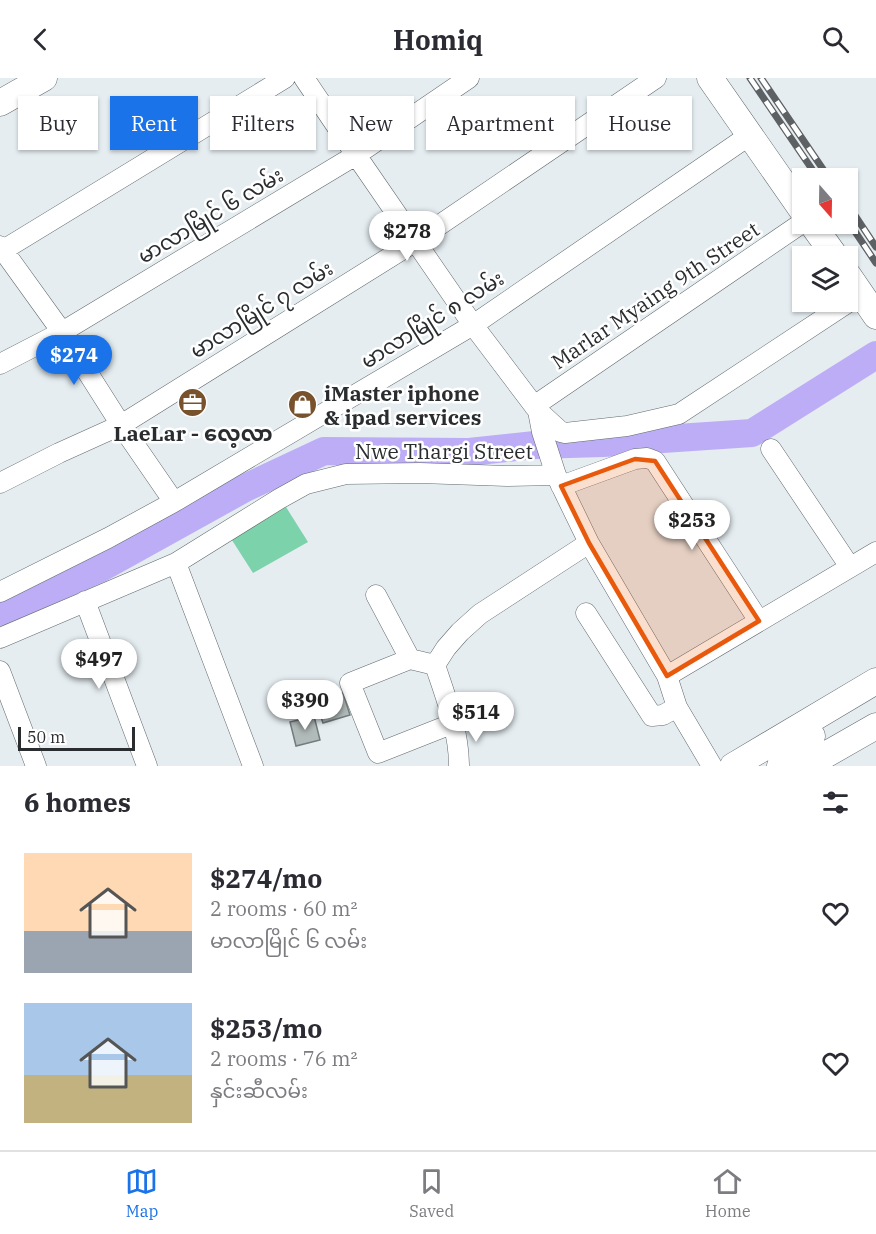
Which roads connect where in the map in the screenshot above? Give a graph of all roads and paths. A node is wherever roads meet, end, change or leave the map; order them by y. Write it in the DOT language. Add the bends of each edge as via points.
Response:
graph roads {
  1 [pos="44,78"];
  2 [pos="285,78"];
  3 [pos="304,78"];
  4 [pos="469,78"];
  5 [pos="656,78"];
  6 [pos="710,78"];
  7 [pos="0,104"];
  8 [pos="750,135"];
  9 [pos="356,155"];
  10 [pos="792,196"];
  11 [pos="792,230"];
  12 [pos="416,241"];
  13 [pos="1,250"];
  14 [pos="863,297"];
  15 [pos="473,325"];
  16 [pos="62,332"];
  17 [pos="0,364"];
  18 [pos="536,409"];
  19 [pos="121,425"];
  20 [pos="771,449"];
  21 [pos="556,473"];
  22 [pos="0,483"];
  23 [pos="174,502"];
  24 [pos="588,543"];
  25 [pos="876,552"];
  26 [pos="176,563"];
  27 [pos="850,567"];
  28 [pos="0,592"];
  29 [pos="376,596"];
  30 [pos="85,601"];
  31 [pos="586,613"];
  32 [pos="759,621"];
  33 [pos="0,638"];
  34 [pos="410,659"];
  35 [pos="435,665"];
  36 [pos="0,671"];
  37 [pos="667,676"];
  38 [pos="876,681"];
  39 [pos="876,698"];
  40 [pos="677,707"];
  41 [pos="454,723"];
  42 [pos="876,726"];
  43 [pos="812,736"];
  44 [pos="36,766"];
  45 [pos="147,766"];
  46 [pos="253,766"];
  47 [pos="459,766"];
  48 [pos="712,766"];
  49 [pos="733,766"];
  50 [pos="747,766"];
  51 [pos="780,766"];
  52 [pos="806,766"];
  1 -- 7 [label="main road"];
  2 -- 13 [label="street"];
  3 -- 9 [label="street"];
  4 -- 9 [label="street, မာလာမြိုင် ၆ လမ်း"];
  5 -- 12 [label="street, မာလာမြိုင် ၇ လမ်း"];
  6 -- 8 [label="main road"];
  8 -- 10 [label="main road"];
  8 -- 15 [label="street, မာလာမြိုင် ၈ လမ်း"];
  9 -- 12 [label="street"];
  9 -- 16 [label="street, မာလာမြိုင် ၆ လမ်း"];
  11 -- 18 [label="street, Marlar Myaing 9th Street"];
  12 -- 15 [label="street"];
  12 -- 19 [label="street, မာလာမြိုင် ၇ လမ်း"];
  13 -- 16 [label="street"];
  14 -- 18 [label="street" via="679,414 627,426 565,433"];
  15 -- 18 [label="street"];
  15 -- 23 [label="street, မာလာမြိုင် ၈ လမ်း"];
  16 -- 17 [label="street, မာလာမြိုင် ၆ လမ်း"];
  16 -- 19 [label="street"];
  18 -- 21 [label="street"];
  19 -- 22 [label="street, မာလာမြိုင် ၇ လမ်း"];
  19 -- 23 [label="street"];
  20 -- 27 [label="street"];
  21 -- 24 [label="street"];
  21 -- 26 [label="street, Nwe Thargi Street" via="346,474 306,484"];
  21 -- 32 [label="street, Nwe Thargi Street" via="635,459 655,461"];
  23 -- 28 [label="street, မာလာမြိုင် ၈ လမ်း"];
  24 -- 35 [label="street" via="480,614 460,632"];
  24 -- 37 [label="street"];
  25 -- 27 [label="street"];
  26 -- 30 [label="street, Nwe Thargi Street"];
  26 -- 46 [label="street"];
  27 -- 32 [label="street"];
  29 -- 34 [label="street"];
  30 -- 33 [label="street, Nwe Thargi Street"];
  30 -- 45 [label="street"];
  31 -- 40 [label="street" via="652,716"];
  32 -- 37 [label="street"];
  34 -- 35 [label="street"];
  34 -- 41 [label="street" via="350,683 378,753"];
  35 -- 41 [label="street"];
  36 -- 44 [label="street"];
  37 -- 40 [label="street"];
  38 -- 49 [label="main road"];
  39 -- 43 [label="main road"];
  40 -- 48 [label="street"];
  41 -- 47 [label="street"];
  42 -- 52 [label="main road"];
  43 -- 50 [label="main road" via="798,735"];
  43 -- 51 [label="main road" via="807,750"];
}
